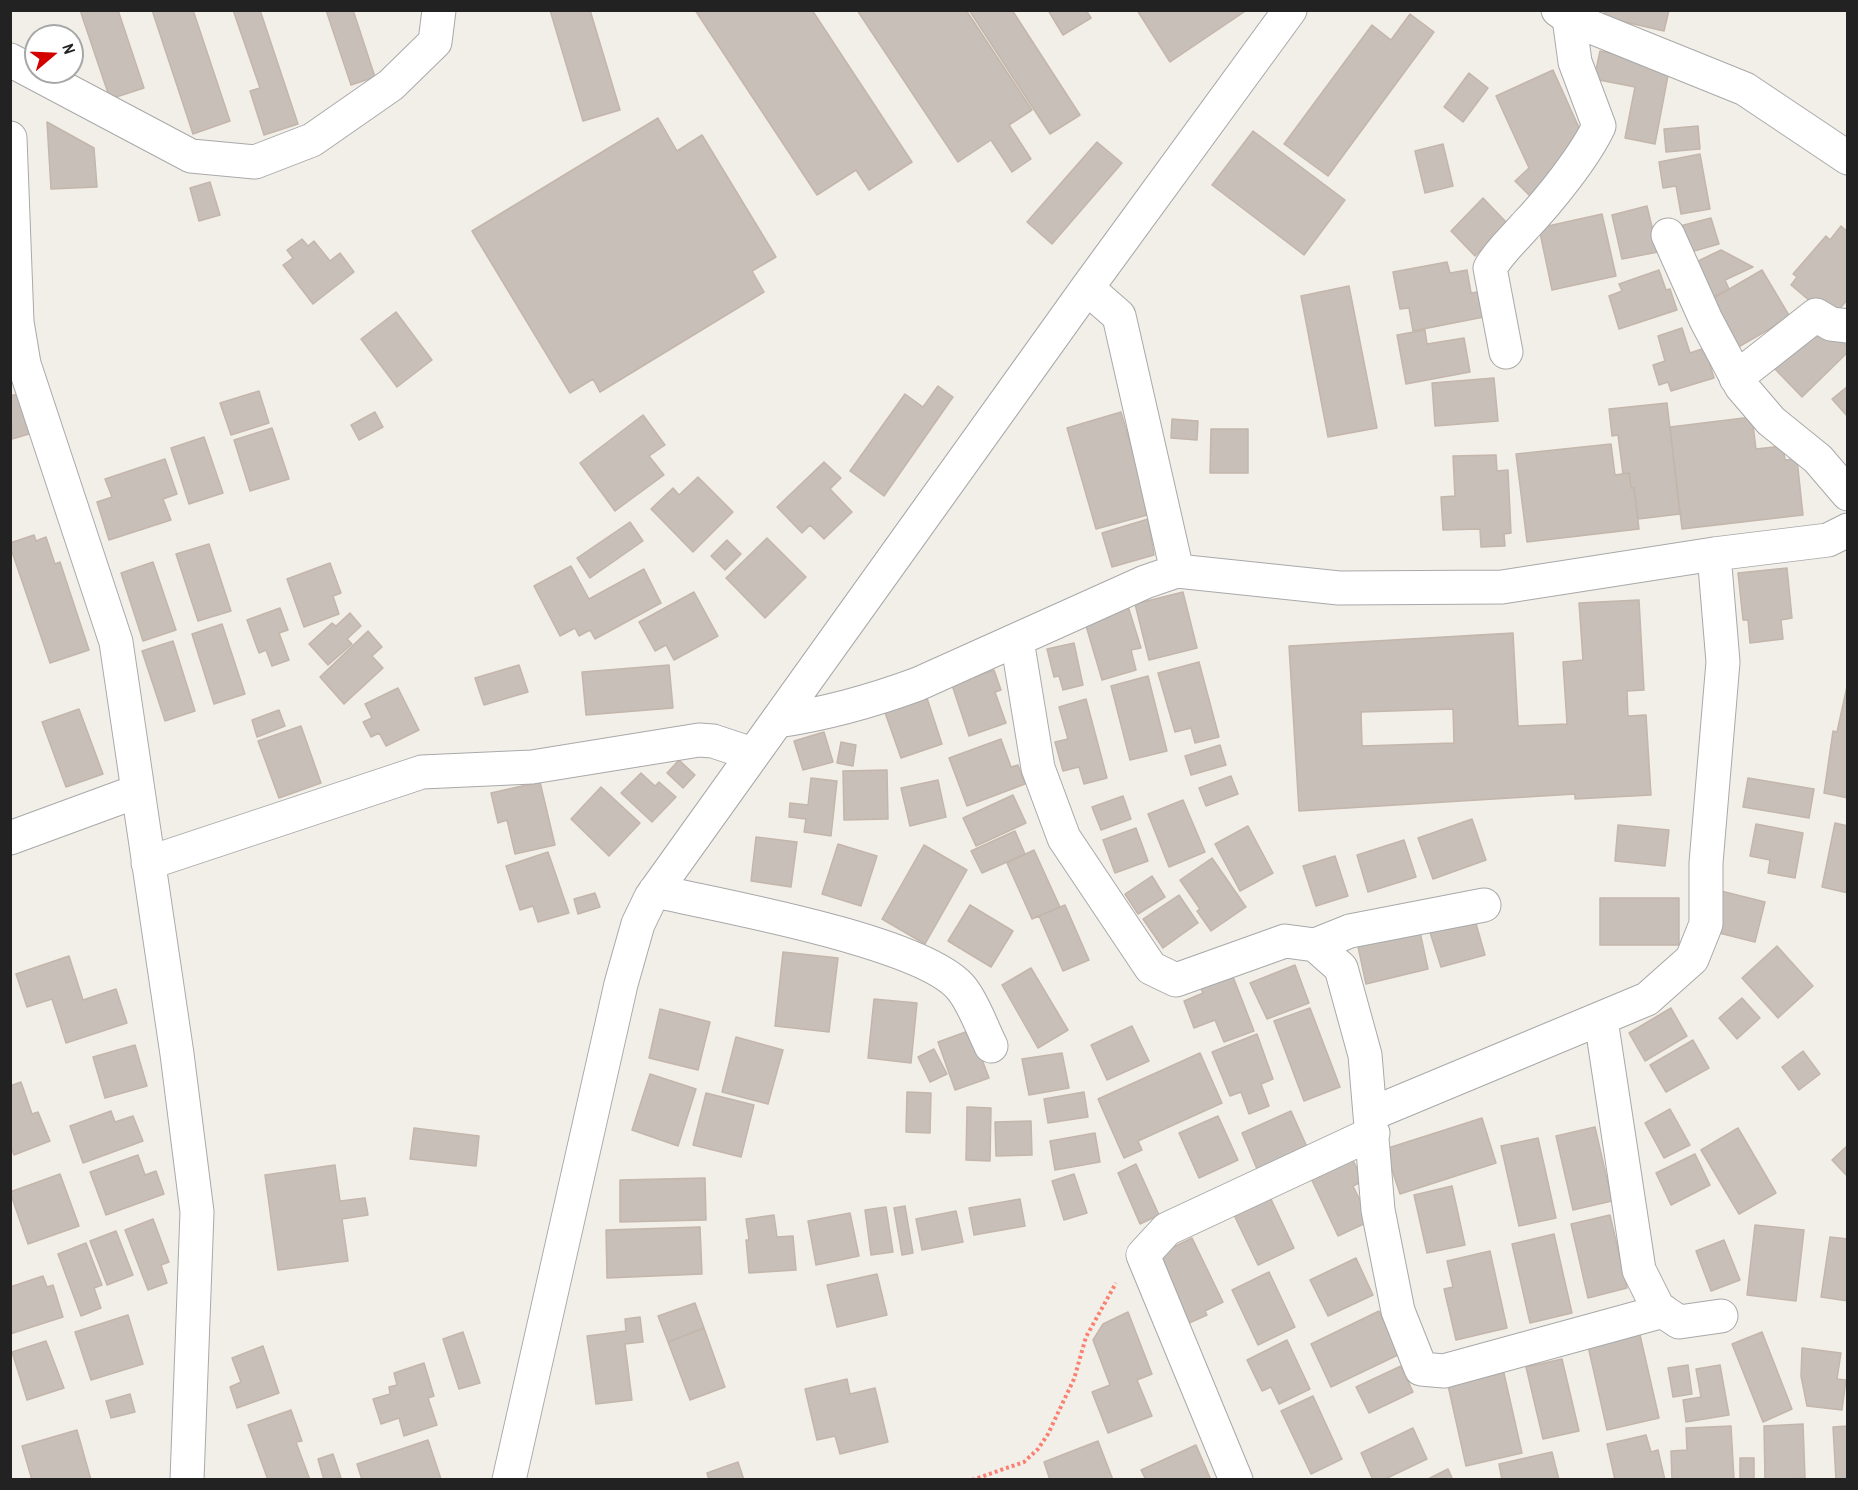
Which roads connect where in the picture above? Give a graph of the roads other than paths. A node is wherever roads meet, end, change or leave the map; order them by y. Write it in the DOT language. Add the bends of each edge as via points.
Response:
graph roads {
  1 [pos="439,10"];
  2 [pos="1290,10"];
  3 [pos="1564,14"];
  4 [pos="10,60"];
  5 [pos="10,138"];
  6 [pos="1848,158"];
  7 [pos="1668,235"];
  8 [pos="1087,288"];
  9 [pos="14,323"];
  10 [pos="1848,326"];
  11 [pos="1506,352"];
  12 [pos="1736,378"];
  13 [pos="1848,494"];
  14 [pos="1848,530"];
  15 [pos="1714,554"];
  16 [pos="1177,571"];
  17 [pos="1017,640"];
  18 [pos="777,721"];
  19 [pos="752,754"];
  20 [pos="138,792"];
  21 [pos="10,838"];
  22 [pos="148,863"];
  23 [pos="655,891"];
  24 [pos="1484,905"];
  25 [pos="1315,945"];
  26 [pos="1601,1020"];
  27 [pos="991,1046"];
  28 [pos="1372,1124"];
  29 [pos="1663,1311"];
  30 [pos="1721,1316"];
  31 [pos="187,1479"];
  32 [pos="509,1479"];
  33 [pos="1236,1479"];
  1 -- 4 [label="street" via="435,42 391,85 312,141 255,162 191,156"];
  2 -- 8 [label="street"];
  3 -- 6 [label="street" via="1745,89"];
  3 -- 11 [label="street" via="1575,62 1599,126 1589,146 1525,227 1500,250 1490,268"];
  5 -- 9 [label="street"];
  7 -- 12 [label="street"];
  8 -- 16 [label="street" via="1119,316"];
  8 -- 18 [label="street"];
  9 -- 20 [label="street" via="116,642"];
  10 -- 12 [label="street" via="1831,324 1816,315"];
  12 -- 13 [label="street" via="1771,421 1818,459"];
  14 -- 15 [label="street" via="1828,540"];
  15 -- 16 [label="street" via="1544,582 1443,589 1339,588"];
  15 -- 26 [label="street" via="1723,662 1706,863 1706,924 1692,960 1647,999"];
  16 -- 17 [label="street"];
  17 -- 18 [label="street" via="882,697"];
  17 -- 25 [label="street" via="1038,768 1064,838 1150,968 1176,980 1285,941"];
  18 -- 19 [label="street"];
  19 -- 22 [label="street" via="699,740 532,767 422,772"];
  19 -- 23 [label="street"];
  20 -- 21 [label="street"];
  20 -- 22 [label="street"];
  22 -- 31 [label="street" via="197,1212"];
  23 -- 27 [label="street" via="877,943 942,972 962,988"];
  23 -- 32 [label="street" via="638,924 621,984"];
  24 -- 25 [label="street" via="1350,931"];
  25 -- 28 [label="street" via="1341,968 1365,1055"];
  26 -- 28 [label="street"];
  26 -- 29 [label="street" via="1639,1270"];
  28 -- 29 [label="street" via="1378,1210 1398,1311 1421,1369 1444,1371"];
  28 -- 33 [label="street" via="1167,1229 1143,1255"];
  29 -- 30 [label="street" via="1679,1322"];
}
